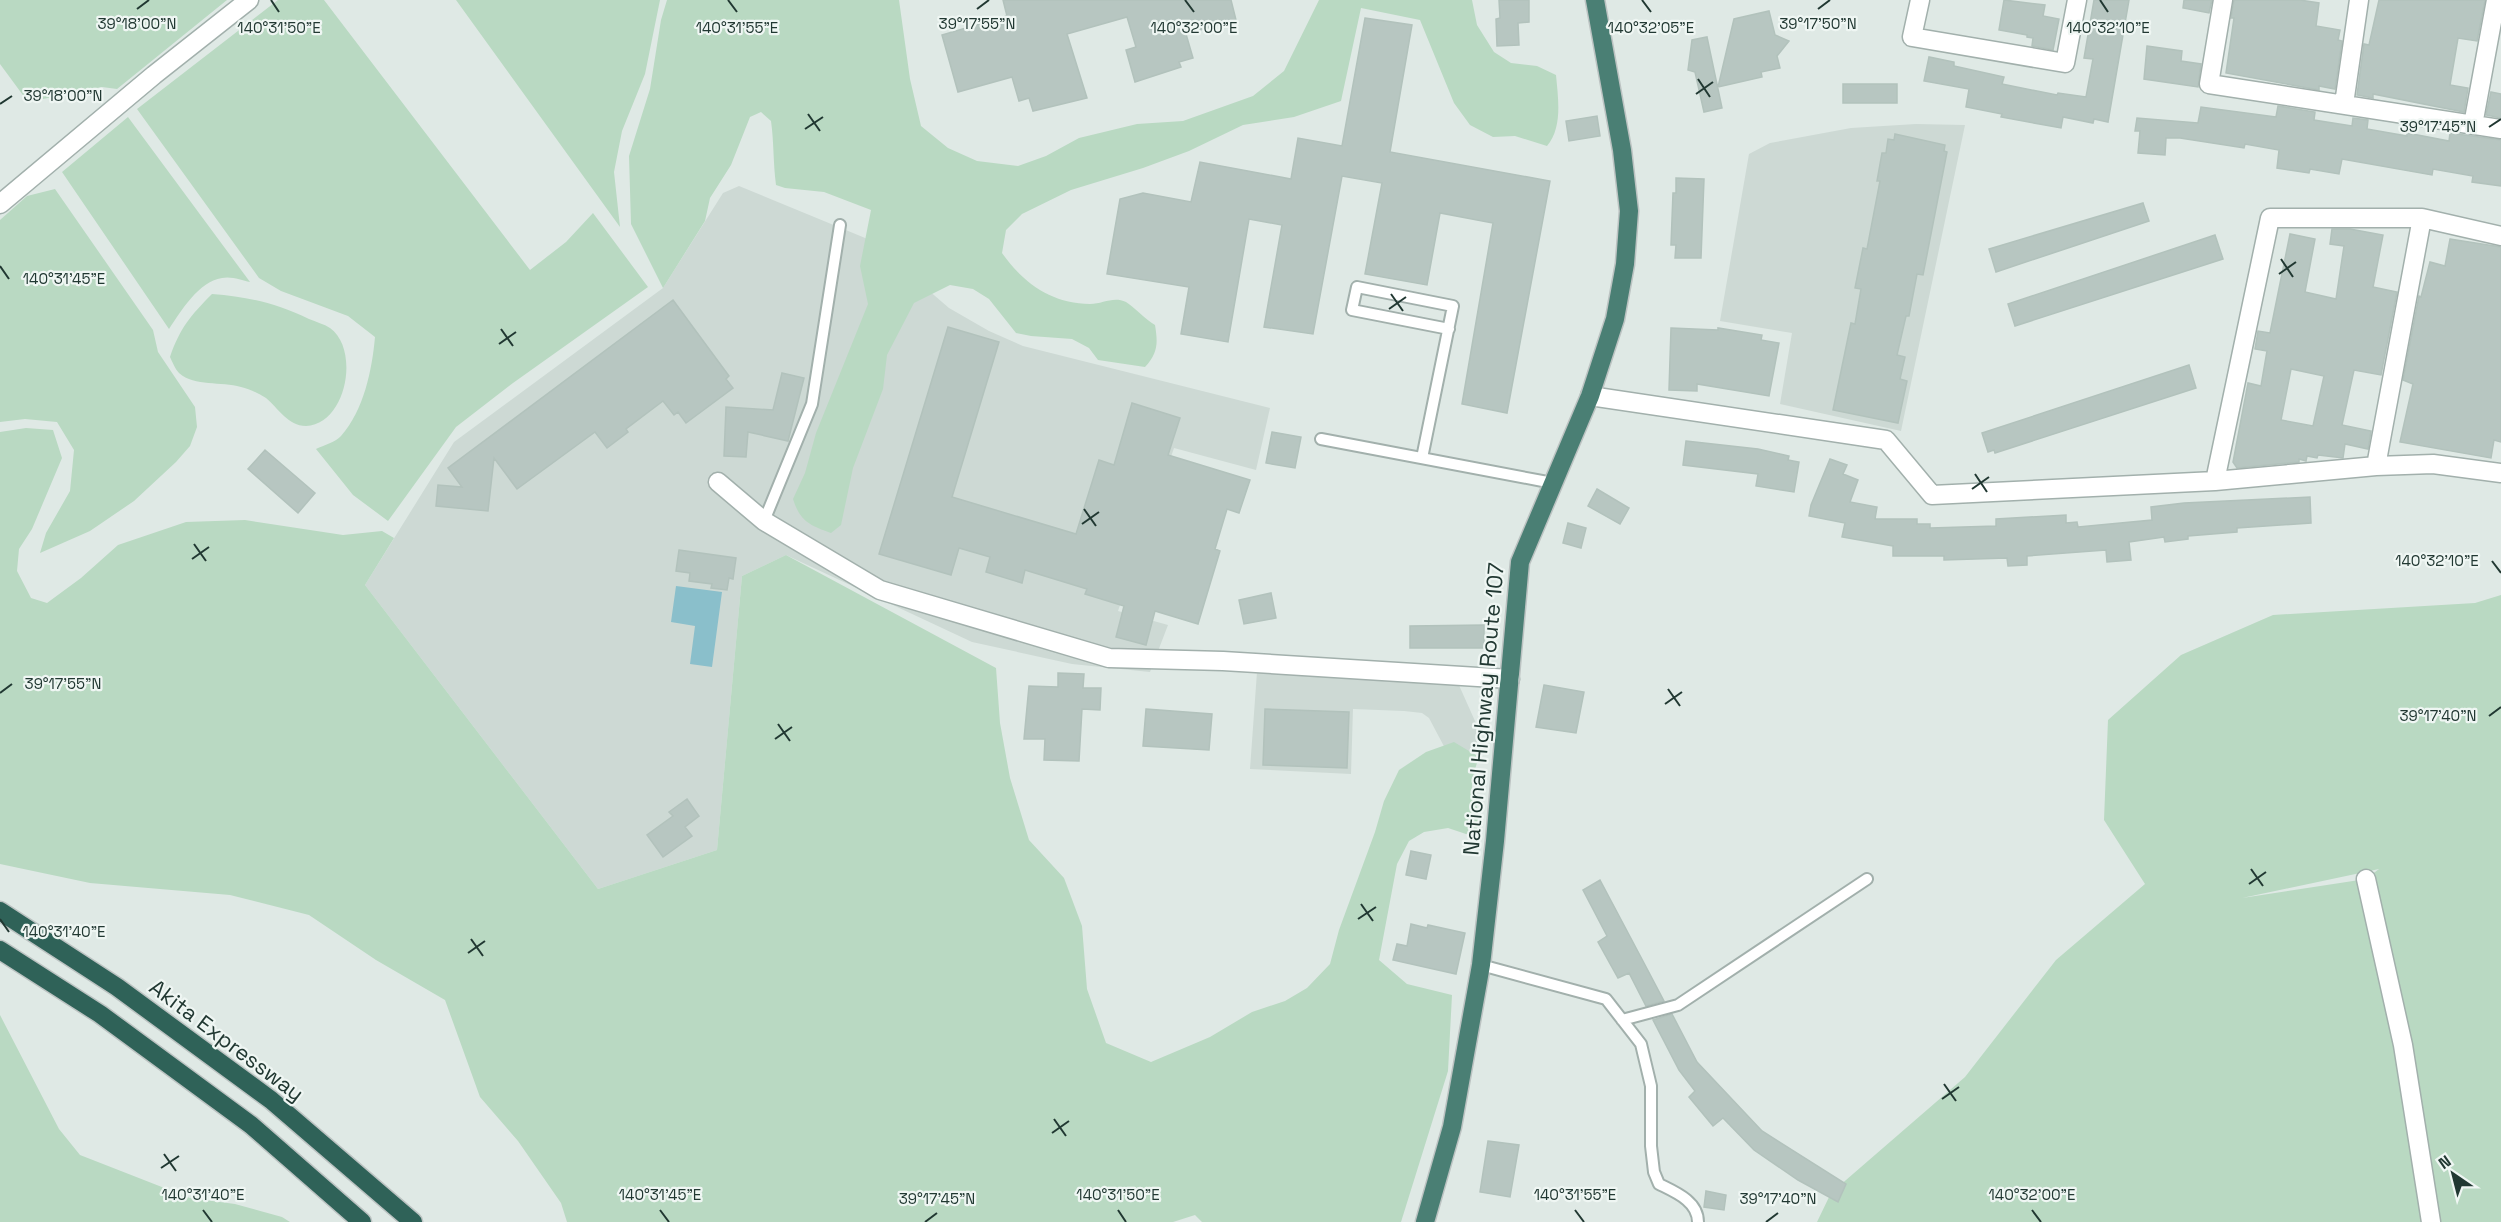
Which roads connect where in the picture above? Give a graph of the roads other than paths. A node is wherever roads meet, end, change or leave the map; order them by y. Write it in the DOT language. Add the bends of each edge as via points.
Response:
graph roads {
  1 [pos="249,0"];
  2 [pos="1595,0"];
  3 [pos="1920,0"];
  4 [pos="2077,0"];
  5 [pos="2223,0"];
  6 [pos="2359,0"];
  7 [pos="2496,0"];
  8 [pos="2344,104"];
  9 [pos="2473,125"];
  10 [pos="2501,129"];
  11 [pos="0,204"];
  12 [pos="2422,218"];
  13 [pos="840,225"];
  14 [pos="2501,236"];
  15 [pos="1449,329"];
  16 [pos="1590,396"];
  17 [pos="1321,439"];
  18 [pos="1422,458"];
  19 [pos="2376,466"];
  20 [pos="2501,473"];
  21 [pos="2215,481"];
  22 [pos="718,482"];
  23 [pos="1553,483"];
  24 [pos="764,521"];
  25 [pos="1510,679"];
  26 [pos="1867,879"];
  27 [pos="2366,879"];
  28 [pos="0,911"];
  29 [pos="0,950"];
  30 [pos="1480,964"];
  31 [pos="1622,1020"];
  32 [pos="362,1222"];
  33 [pos="413,1222"];
  34 [pos="1425,1222"];
  35 [pos="1698,1222"];
  36 [pos="2432,1222"];
  1 -- 11 [label="street"];
  2 -- 16 [label="highway, National Highway Route 107" via="1629,211 1615,320"];
  3 -- 4 [label="street" via="1912,37 2065,63"];
  5 -- 8 [label="street" via="2209,84"];
  6 -- 8 [label="street"];
  7 -- 9 [label="street"];
  8 -- 9 [label="street"];
  9 -- 10 [label="street"];
  12 -- 14 [label="street"];
  12 -- 19 [label="street"];
  12 -- 21 [label="street" via="2270,218"];
  13 -- 24 [label="lane" via="812,404"];
  15 -- 15 [label="lane" via="1453,306 1357,287 1352,310"];
  15 -- 18 [label="lane"];
  16 -- 21 [label="street" via="1886,440 1932,495"];
  16 -- 23 [label="highway, National Highway Route 107"];
  17 -- 18 [label="lane"];
  18 -- 23 [label="lane"];
  19 -- 20 [label="street" via="2433,464"];
  19 -- 21 [label="street"];
  22 -- 24 [label="street"];
  23 -- 25 [label="highway, National Highway Route 107" via="1520,562"];
  24 -- 25 [label="street" via="880,590 1109,658"];
  25 -- 30 [label="highway, National Highway Route 107" via="1496,841"];
  26 -- 31 [label="lane" via="1678,1005"];
  27 -- 36 [label="street" via="2403,1045"];
  28 -- 33 [label="highway, Akita Expressway" via="117,987 271,1100"];
  29 -- 32 [label="highway" via="100,1014 251,1125"];
  30 -- 31 [label="lane" via="1606,999"];
  30 -- 34 [label="highway, National Highway Route 107" via="1452,1127"];
  31 -- 35 [label="lane" via="1641,1044 1651,1086 1654,1172 1659,1184 1686,1198"];
}
